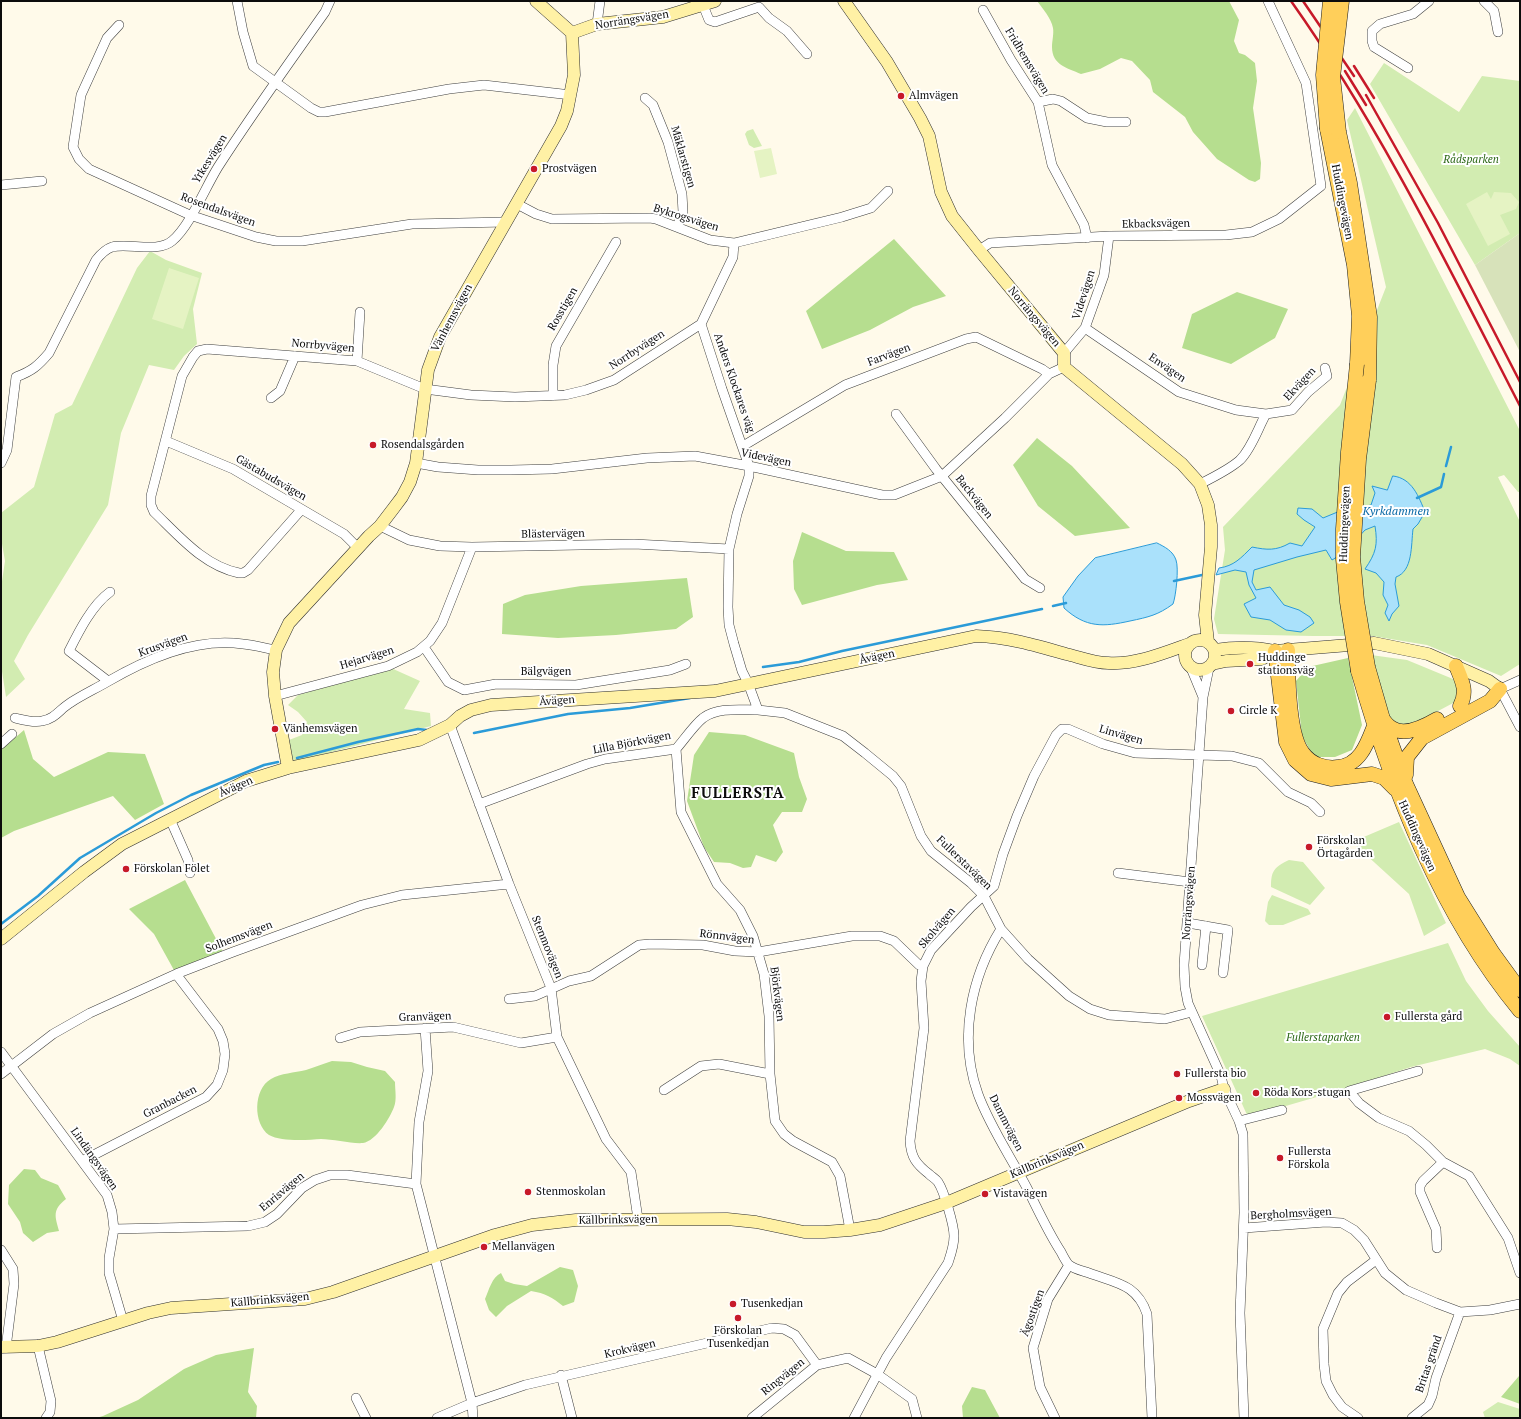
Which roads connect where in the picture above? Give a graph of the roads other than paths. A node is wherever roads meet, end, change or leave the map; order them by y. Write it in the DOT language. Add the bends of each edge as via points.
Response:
graph roads {
  1 [pos="237,1"];
  2 [pos="330,1"];
  3 [pos="536,1"];
  4 [pos="600,1"];
  5 [pos="715,1"];
  6 [pos="844,1"];
  7 [pos="1268,1"];
  8 [pos="1330,1"];
  9 [pos="1342,1"];
  10 [pos="1429,1"];
  11 [pos="1484,1"];
  12 [pos="703,5"];
  13 [pos="983,10"];
  14 [pos="597,24"];
  15 [pos="120,25"];
  16 [pos="1498,32"];
  17 [pos="572,33"];
  18 [pos="807,54"];
  19 [pos="1408,68"];
  20 [pos="275,82"];
  21 [pos="571,95"];
  22 [pos="645,98"];
  23 [pos="1038,102"];
  24 [pos="1126,122"];
  25 [pos="1333,131"];
  26 [pos="42,181"];
  27 [pos="1,185"];
  28 [pos="888,191"];
  29 [pos="517,204"];
  30 [pos="190,215"];
  31 [pos="506,222"];
  32 [pos="677,227"];
  33 [pos="1109,236"];
  34 [pos="1087,238"];
  35 [pos="616,242"];
  36 [pos="734,243"];
  37 [pos="979,250"];
  38 [pos="360,312"];
  39 [pos="701,324"];
  40 [pos="1086,328"];
  41 [pos="1064,353"];
  42 [pos="295,356"];
  43 [pos="357,361"];
  44 [pos="1064,367"];
  45 [pos="1325,368"];
  46 [pos="1049,374"];
  47 [pos="425,389"];
  48 [pos="553,396"];
  49 [pos="271,398"];
  50 [pos="896,414"];
  51 [pos="1266,414"];
  52 [pos="166,441"];
  53 [pos="743,446"];
  54 [pos="1,463"];
  55 [pos="416,463"];
  56 [pos="749,466"];
  57 [pos="942,476"];
  58 [pos="1200,484"];
  59 [pos="301,510"];
  60 [pos="380,526"];
  61 [pos="472,547"];
  62 [pos="358,548"];
  63 [pos="729,549"];
  64 [pos="1040,588"];
  65 [pos="110,592"];
  66 [pos="1205,615"];
  67 [pos="1191,643"];
  68 [pos="1212,646"];
  69 [pos="424,647"];
  70 [pos="276,650"];
  71 [pos="1281,651"];
  72 [pos="1164,653"];
  73 [pos="686,664"];
  74 [pos="1189,666"];
  75 [pos="1210,666"];
  76 [pos="1456,666"];
  77 [pos="1363,669"];
  78 [pos="1520,680"];
  79 [pos="108,681"];
  80 [pos="748,683"];
  81 [pos="1500,689"];
  82 [pos="275,696"];
  83 [pos="1203,697"];
  84 [pos="1460,706"];
  85 [pos="758,710"];
  86 [pos="15,718"];
  87 [pos="1378,722"];
  88 [pos="450,725"];
  89 [pos="1520,727"];
  90 [pos="1062,729"];
  91 [pos="12,734"];
  92 [pos="1,744"];
  93 [pos="676,749"];
  94 [pos="1199,756"];
  95 [pos="288,768"];
  96 [pos="1402,788"];
  97 [pos="479,804"];
  98 [pos="1320,812"];
  99 [pos="170,819"];
  100 [pos="190,873"];
  101 [pos="1118,873"];
  102 [pos="1190,882"];
  103 [pos="509,884"];
  104 [pos="984,896"];
  105 [pos="1188,923"];
  106 [pos="1206,926"];
  107 [pos="1001,929"];
  108 [pos="1,939"];
  109 [pos="758,952"];
  110 [pos="1202,965"];
  111 [pos="923,966"];
  112 [pos="1223,973"];
  113 [pos="176,974"];
  114 [pos="551,988"];
  115 [pos="1520,990"];
  116 [pos="509,999"];
  117 [pos="1520,1011"];
  118 [pos="1192,1012"];
  119 [pos="425,1028"];
  120 [pos="557,1037"];
  121 [pos="340,1038"];
  122 [pos="1,1052"];
  123 [pos="11,1066"];
  124 [pos="1418,1071"];
  125 [pos="1,1074"];
  126 [pos="770,1074"];
  127 [pos="1224,1089"];
  128 [pos="664,1090"];
  129 [pos="1282,1110"];
  130 [pos="1239,1121"];
  131 [pos="82,1161"];
  132 [pos="1443,1162"];
  133 [pos="1018,1172"];
  134 [pos="416,1184"];
  135 [pos="946,1203"];
  136 [pos="638,1219"];
  137 [pos="1244,1228"];
  138 [pos="114,1229"];
  139 [pos="850,1230"];
  140 [pos="1437,1248"];
  141 [pos="1,1250"];
  142 [pos="435,1257"];
  143 [pos="1376,1260"];
  144 [pos="1069,1265"];
  145 [pos="1520,1273"];
  146 [pos="1520,1304"];
  147 [pos="1460,1312"];
  148 [pos="123,1321"];
  149 [pos="38,1346"];
  150 [pos="3,1347"];
  151 [pos="817,1365"];
  152 [pos="877,1374"];
  153 [pos="561,1375"];
  154 [pos="356,1398"];
  155 [pos="472,1403"];
  156 [pos="46,1418"];
  157 [pos="366,1418"];
  158 [pos="437,1418"];
  159 [pos="473,1418"];
  160 [pos="572,1418"];
  161 [pos="752,1418"];
  162 [pos="854,1418"];
  163 [pos="917,1418"];
  164 [pos="1055,1418"];
  165 [pos="1152,1418"];
  166 [pos="1244,1418"];
  167 [pos="1358,1418"];
  168 [pos="1412,1418"];
  1 -- 20 [label="street" via="252,66"];
  2 -- 20 [label="street, Yrkesvägen" via="325,12"];
  3 -- 17 [label="street"];
  4 -- 14 [label="street"];
  5 -- 12 [label="street, Norrängsvägen"];
  6 -- 37 [label="street, Norrängsvägen" via="887,62 920,118 928,136 941,192 952,216"];
  7 -- 33 [label="street, Ekbacksvägen" via="1306,83 1321,186 1279,219 1252,232 1226,235"];
  8 -- 25 [label="main road, Huddingevägen, bridge" via="1323,75"];
  9 -- 25 [label="main road, Huddingevägen, bridge" via="1333,77"];
  10 -- 19 [label="street" via="1414,14 1380,24 1372,31 1374,47"];
  11 -- 16 [label="street" via="1494,12"];
  12 -- 14 [label="street, Norrängsvägen" via="663,17"];
  12 -- 18 [label="street" via="709,20 716,22 759,7 787,31"];
  13 -- 23 [label="street, Fridhemsvägen"];
  14 -- 17 [label="street, Norrängsvägen"];
  15 -- 30 [label="street, Rosendalsvägen" via="107,38 81,95 73,147 79,159 89,169"];
  17 -- 21 [label="street, Vänhemsvägen" via="574,75"];
  20 -- 21 [label="street" via="319,112 484,85"];
  20 -- 30 [label="street, Yrkesvägen" via="217,168"];
  21 -- 29 [label="street, Vänhemsvägen" via="561,126"];
  22 -- 32 [label="street, Mäklarstigen" via="653,105 668,142 682,194 683,212"];
  23 -- 24 [label="street" via="1053,99 1061,101 1087,118"];
  23 -- 34 [label="street, Fridhemsvägen" via="1052,165 1084,226"];
  25 -- 77 [label="main road, Huddingevägen, bridge" via="1354,265 1358,316 1343,559 1347,602"];
  25 -- 77 [label="main road, Huddingevägen, bridge" via="1350,183 1370,317 1369,380 1353,557"];
  26 -- 27 [label="street"];
  28 -- 36 [label="street, Bykrogsvägen" via="871,208"];
  29 -- 31 [label="street, Vänhemsvägen"];
  29 -- 32 [label="street, Bykrogsvägen" via="552,219 650,218"];
  30 -- 31 [label="street, Rosendalsvägen" via="256,237 289,242 412,224"];
  30 -- 54 [label="street, Yrkesvägen" via="178,235 166,246 111,247 96,260 49,353 39,366 16,376 7,450"];
  31 -- 47 [label="street, Vänhemsvägen" via="440,337 428,370"];
  32 -- 36 [label="street, Bykrogsvägen" via="710,240"];
  33 -- 34 [label="street, Ekbacksvägen"];
  33 -- 40 [label="street, Videvägen" via="1104,275"];
  34 -- 37 [label="street, Ekbacksvägen" via="990,243"];
  35 -- 48 [label="street, Rosstigen" via="556,346"];
  36 -- 39 [label="street" via="734,256"];
  37 -- 41 [label="street, Norrängsvägen"];
  38 -- 43 [label="street"];
  39 -- 48 [label="street, Norrbyvägen" via="614,380 586,390"];
  39 -- 53 [label="street, Anders Klockares väg"];
  40 -- 41 [label="street, Videvägen"];
  40 -- 51 [label="street, Envägen" via="1179,392 1236,410"];
  41 -- 44 [label="street, Norrängsvägen"];
  42 -- 43 [label="street, Norrbyvägen"];
  42 -- 49 [label="street" via="280,391"];
  42 -- 52 [label="street, Norrbyvägen" via="207,349 198,352 182,376"];
  43 -- 47 [label="street, Norrbyvägen"];
  44 -- 46 [label="street, Videvägen"];
  44 -- 58 [label="street" via="1182,464"];
  45 -- 51 [label="street, Ekvägen" via="1327,376 1292,410"];
  46 -- 53 [label="street, Farvägen" via="976,337 966,339 845,385"];
  46 -- 57 [label="street, Videvägen"];
  47 -- 48 [label="street, Norrbyvägen" via="471,396"];
  47 -- 55 [label="street, Vänhemsvägen"];
  50 -- 57 [label="street, Backvägen"];
  51 -- 58 [label="street" via="1240,460"];
  52 -- 59 [label="street, Gästabudsvägen" via="233,469"];
  52 -- 59 [label="street, Norrbyvägen" via="151,496 151,505 154,512 170,528 212,564 243,573"];
  53 -- 56 [label="street, Anders Klockares väg"];
  55 -- 56 [label="street, Videvägen" via="471,470 552,469 647,458 695,456"];
  55 -- 60 [label="street, Vänhemsvägen" via="402,497"];
  56 -- 57 [label="street, Videvägen" via="882,495 894,495"];
  56 -- 63 [label="street, Anders Klockares väg" via="749,476"];
  57 -- 64 [label="street, Backvägen" via="1025,579"];
  58 -- 66 [label="street" via="1208,505 1211,525"];
  59 -- 62 [label="street, Gästabudsvägen" via="344,534"];
  60 -- 61 [label="street, Blästervägen" via="409,540 430,545"];
  60 -- 62 [label="street, Vänhemsvägen"];
  61 -- 63 [label="street, Blästervägen" via="634,544"];
  61 -- 69 [label="street, Hejarvägen" via="442,623"];
  62 -- 70 [label="street, Vänhemsvägen" via="289,623"];
  63 -- 80 [label="street, Anders Klockares väg" via="729,625"];
  65 -- 79 [label="street" via="102,598 69,651"];
  66 -- 67 [label="street"];
  66 -- 68 [label="street"];
  67 -- 68 [label="street" via="1204,640"];
  67 -- 72 [label="street, Åvägen"];
  67 -- 74 [label="street" via="1184,654"];
  68 -- 71 [label="street"];
  68 -- 75 [label="street" via="1215,659"];
  69 -- 73 [label="street, Bälgvägen" via="448,682 464,690 496,684 576,685 670,670"];
  69 -- 82 [label="street, Hejarvägen" via="388,666"];
  70 -- 79 [label="street, Krusvägen" via="243,643 192,646 157,657"];
  70 -- 82 [label="street, Vänhemsvägen" via="273,672"];
  71 -- 75 [label="street" via="1262,659 1226,661"];
  71 -- 76 [label="street" via="1374,644 1428,654"];
  71 -- 87 [label="main road" via="1296,740 1303,753 1316,764 1333,768 1346,766 1355,761 1367,745"];
  71 -- 96 [label="main road" via="1286,742 1294,760 1311,774 1331,779 1372,774"];
  72 -- 74 [label="street"];
  72 -- 80 [label="street, Åvägen" via="1108,664 1031,644 997,637 976,636"];
  74 -- 75 [label="street" via="1198,670"];
  74 -- 83 [label="street, Norrängsvägen"];
  75 -- 83 [label="street, Norrängsvägen"];
  76 -- 81 [label="street"];
  76 -- 84 [label="main road" via="1465,688"];
  77 -- 87 [label="main road, Huddingevägen"];
  78 -- 81 [label="street"];
  79 -- 86 [label="street, Krusvägen" via="68,704 49,720 39,722"];
  80 -- 85 [label="street"];
  80 -- 88 [label="street, Åvägen" via="715,691 491,705 471,710"];
  81 -- 84 [label="main road" via="1488,691"];
  81 -- 89 [label="street"];
  81 -- 96 [label="main road" via="1490,701 1422,738 1407,757"];
  82 -- 95 [label="street, Vänhemsvägen"];
  83 -- 94 [label="street, Norrängsvägen"];
  84 -- 87 [label="main road" via="1414,730 1398,731"];
  85 -- 93 [label="street, Lilla Björkvägen" via="727,710 713,713 702,719"];
  85 -- 104 [label="street, Fullerstavägen" via="785,713 831,730 843,736 893,776 901,786 921,836 931,851"];
  87 -- 96 [label="main road, Huddingevägen"];
  88 -- 95 [label="street, Åvägen" via="419,740"];
  88 -- 97 [label="street, Stenmovägen"];
  90 -- 94 [label="street, Linvägen" via="1135,753"];
  90 -- 104 [label="street, Skolvägen" via="1056,735 1034,776 1005,848 994,886"];
  91 -- 92 [label="street"];
  93 -- 97 [label="street, Lilla Björkvägen" via="605,759"];
  93 -- 109 [label="street, Björkvägen" via="681,812 717,884 740,910"];
  94 -- 98 [label="street, Linvägen" via="1232,756 1260,763 1288,792 1311,803"];
  94 -- 102 [label="street, Norrängsvägen"];
  95 -- 99 [label="street, Åvägen" via="246,781"];
  96 -- 115 [label="main road, Huddingevägen" via="1458,897"];
  96 -- 117 [label="main road, Huddingevägen" via="1435,876 1460,924 1500,986"];
  97 -- 103 [label="street, Stenmovägen"];
  99 -- 100 [label="street" via="188,860"];
  99 -- 108 [label="street, Åvägen" via="103,857"];
  101 -- 102 [label="street"];
  102 -- 105 [label="street, Norrängsvägen"];
  103 -- 113 [label="street, Solhemsvägen" via="402,895 357,906"];
  103 -- 114 [label="street, Stenmovägen"];
  104 -- 107 [label="street, Fullerstavägen"];
  104 -- 111 [label="street, Skolvägen" via="931,950"];
  105 -- 106 [label="street"];
  105 -- 118 [label="street, Norrängsvägen" via="1184,965 1185,987"];
  106 -- 110 [label="street"];
  106 -- 112 [label="street" via="1228,930"];
  107 -- 118 [label="street, Fullerstavägen" via="1028,959 1060,988 1090,1009 1109,1015 1165,1019"];
  107 -- 133 [label="street, Dammvägen" via="980,969 968,1022 969,1046 978,1093 993,1128"];
  109 -- 111 [label="street, Rönnvägen" via="852,936 880,936 894,942"];
  109 -- 114 [label="street, Rönnvägen" via="703,945 639,945 591,976"];
  109 -- 126 [label="street, Björkvägen" via="764,974 769,1016"];
  111 -- 135 [label="street, Skolvägen" via="921,981 924,1028 910,1150 919,1167 938,1181"];
  113 -- 123 [label="street, Solhemsvägen" via="90,1013 53,1034"];
  113 -- 131 [label="street, Granbacken" via="218,1029 223,1041 223,1070 216,1085 206,1097"];
  114 -- 116 [label="street, Rönnvägen" via="535,996"];
  114 -- 120 [label="street, Stenmovägen"];
  118 -- 127 [label="street, Norrängsvägen" via="1221,1076"];
  119 -- 120 [label="street, Granvägen" via="453,1027 521,1042"];
  119 -- 121 [label="street, Granvägen" via="360,1032"];
  119 -- 134 [label="street" via="428,1071 419,1122"];
  120 -- 136 [label="street, Stenmovägen" via="606,1140 631,1172"];
  122 -- 123 [label="street, Lindängsvägen"];
  123 -- 125 [label="street, Solhemsvägen"];
  123 -- 131 [label="street, Lindängsvägen"];
  124 -- 132 [label="street" via="1349,1091 1359,1103 1379,1118 1409,1131"];
  126 -- 128 [label="street" via="719,1064 701,1066"];
  126 -- 139 [label="street, Björkvägen" via="775,1121 784,1134 793,1141 832,1162 840,1176"];
  127 -- 130 [label="street, Norrängsvägen"];
  127 -- 133 [label="street, Källbrinksvägen"];
  129 -- 130 [label="street"];
  130 -- 137 [label="street" via="1243,1134"];
  131 -- 138 [label="street, Lindängsvägen" via="107,1195"];
  132 -- 140 [label="street" via="1420,1186 1420,1192 1436,1229"];
  132 -- 145 [label="street" via="1470,1176 1508,1238"];
  133 -- 135 [label="street, Källbrinksvägen"];
  133 -- 144 [label="street, Dammvägen" via="1054,1242"];
  134 -- 138 [label="street, Enrisvägen" via="330,1175 314,1180 302,1188 277,1214 265,1222 248,1226"];
  134 -- 142 [label="street"];
  135 -- 139 [label="street, Källbrinksvägen" via="880,1225"];
  135 -- 152 [label="street" via="954,1235 948,1263"];
  136 -- 139 [label="street, Källbrinksvägen" via="727,1219 804,1232"];
  136 -- 142 [label="street, Källbrinksvägen" via="576,1220 532,1225 495,1235"];
  137 -- 143 [label="street, Bergholmsvägen" via="1342,1223 1364,1240"];
  137 -- 166 [label="street" via="1240,1313"];
  138 -- 148 [label="street, Lindängsvägen" via="109,1273"];
  141 -- 150 [label="street" via="13,1269 14,1284"];
  142 -- 148 [label="street, Källbrinksvägen" via="305,1299 171,1308 148,1312"];
  142 -- 155 [label="street"];
  143 -- 147 [label="street, Bergholmsvägen" via="1385,1274 1406,1290"];
  143 -- 167 [label="street" via="1347,1282 1338,1293 1323,1328 1326,1381 1342,1407"];
  144 -- 164 [label="street, Ägostigen" via="1048,1299 1033,1348 1040,1387"];
  144 -- 165 [label="street" via="1127,1287 1136,1293 1143,1303 1147,1314"];
  146 -- 147 [label="street, Bergholmsvägen"];
  147 -- 168 [label="street, Britas gränd" via="1428,1405"];
  148 -- 149 [label="street, Källbrinksvägen"];
  149 -- 150 [label="street, Källbrinksvägen"];
  149 -- 156 [label="street" via="51,1401 50,1412"];
  151 -- 152 [label="street, Ringvägen" via="848,1358"];
  151 -- 153 [label="street, Krokvägen" via="794,1335 784,1329 772,1328 613,1366"];
  151 -- 161 [label="street, Ringvägen"];
  152 -- 162 [label="street"];
  152 -- 163 [label="street, Ringvägen" via="912,1399"];
  153 -- 155 [label="street, Krokvägen" via="524,1384"];
  153 -- 160 [label="street"];
  154 -- 157 [label="street"];
  155 -- 158 [label="street, Krokvägen"];
  155 -- 159 [label="street"];
}
